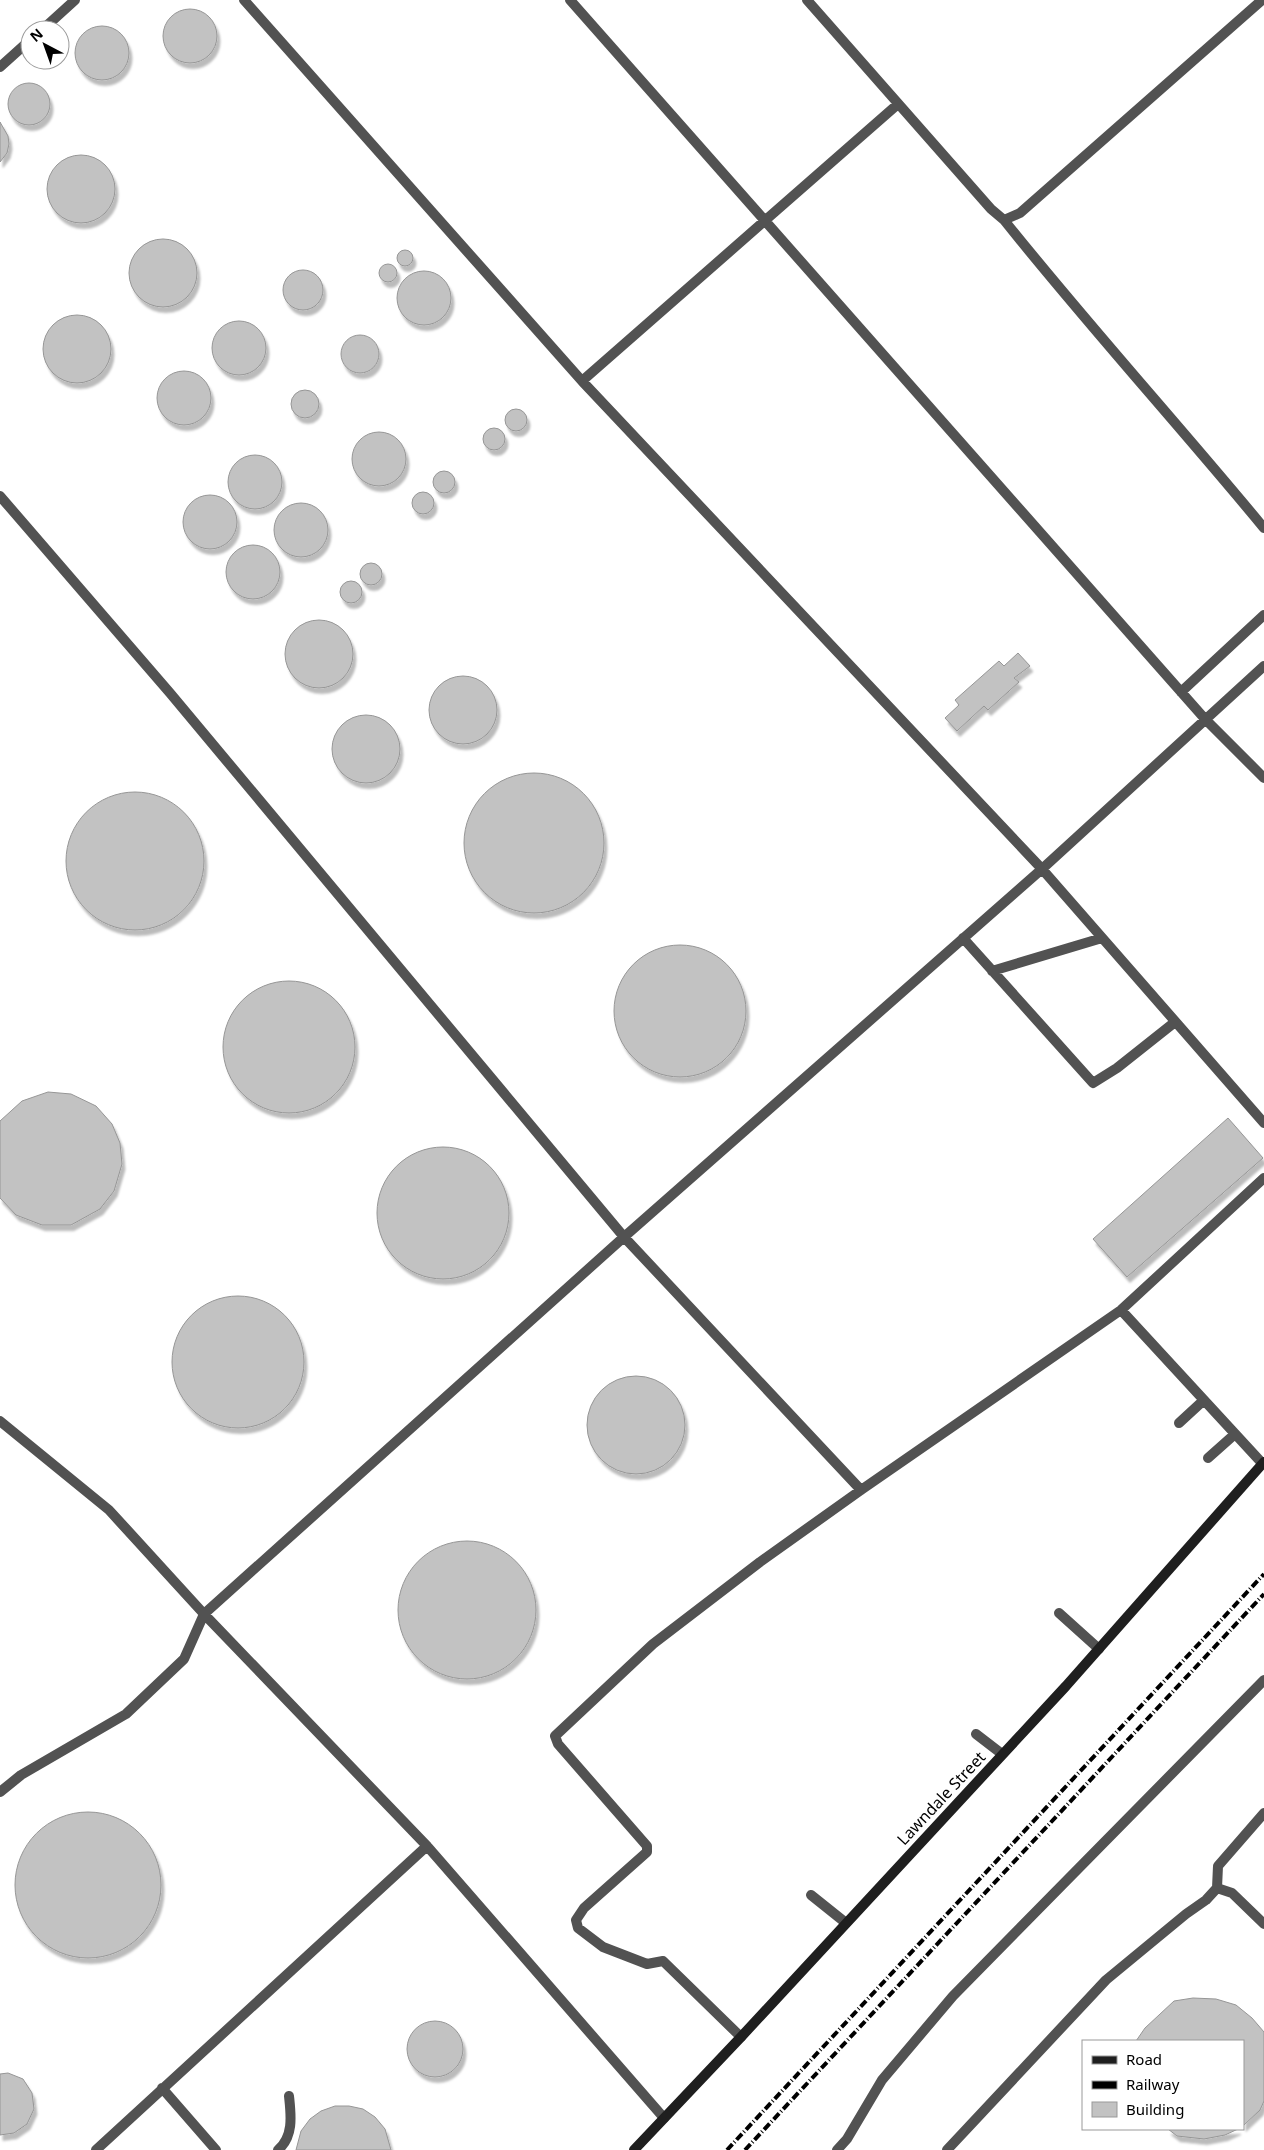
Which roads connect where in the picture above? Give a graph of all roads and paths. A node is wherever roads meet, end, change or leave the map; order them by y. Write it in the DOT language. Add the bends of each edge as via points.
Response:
graph roads {
  1 [pos="75,0"];
  2 [pos="244,0"];
  3 [pos="570,0"];
  4 [pos="807,0"];
  5 [pos="1262,0"];
  6 [pos="53,20"];
  7 [pos="20,49"];
  8 [pos="0,67"];
  9 [pos="898,104"];
  10 [pos="1004,220"];
  11 [pos="764,222"];
  12 [pos="582,381"];
  13 [pos="0,496"];
  14 [pos="1264,528"];
  15 [pos="1264,615"];
  16 [pos="1264,666"];
  17 [pos="1181,692"];
  18 [pos="1205,719"];
  19 [pos="1264,778"];
  20 [pos="1042,869"];
  21 [pos="963,938"];
  22 [pos="1102,938"];
  23 [pos="992,970"];
  24 [pos="1175,1022"];
  25 [pos="1264,1123"];
  26 [pos="1264,1178"];
  27 [pos="624,1237"];
  28 [pos="1121,1310"];
  29 [pos="1204,1400"];
  30 [pos="0,1420"];
  31 [pos="1179,1423"];
  32 [pos="1235,1434"];
  33 [pos="1208,1458"];
  34 [pos="1263,1463"];
  35 [pos="861,1490"];
  36 [pos="1058,1613"];
  37 [pos="204,1614"];
  38 [pos="1099,1649"];
  39 [pos="1264,1680"];
  40 [pos="976,1734"];
  41 [pos="1002,1754"];
  42 [pos="0,1792"];
  43 [pos="1264,1813"];
  44 [pos="428,1846"];
  45 [pos="1217,1888"];
  46 [pos="811,1895"];
  47 [pos="846,1923"];
  48 [pos="1264,1924"];
  49 [pos="741,2037"];
  50 [pos="162,2088"];
  51 [pos="289,2096"];
  52 [pos="664,2118"];
  53 [pos="96,2150"];
  54 [pos="216,2150"];
  55 [pos="278,2150"];
  56 [pos="634,2150"];
  57 [pos="837,2150"];
  58 [pos="946,2150"];
  1 -- 6 [label="lane"];
  2 -- 12 [label="lane"];
  3 -- 11 [label="lane"];
  4 -- 9 [label="lane"];
  5 -- 10 [label="lane" via="1020,213"];
  7 -- 8 [label="lane"];
  9 -- 10 [label="lane"];
  9 -- 11 [label="lane"];
  10 -- 14 [label="lane"];
  11 -- 12 [label="lane"];
  11 -- 17 [label="lane"];
  12 -- 20 [label="lane"];
  13 -- 27 [label="lane" via="183,709"];
  15 -- 17 [label="lane"];
  16 -- 18 [label="lane"];
  17 -- 18 [label="lane"];
  18 -- 19 [label="lane"];
  18 -- 20 [label="lane"];
  20 -- 21 [label="lane"];
  20 -- 22 [label="lane"];
  21 -- 23 [label="lane"];
  21 -- 27 [label="lane"];
  22 -- 23 [label="lane"];
  22 -- 24 [label="lane"];
  23 -- 24 [label="lane" via="1093,1083"];
  24 -- 25 [label="lane"];
  26 -- 28 [label="lane"];
  27 -- 35 [label="lane"];
  27 -- 37 [label="lane"];
  28 -- 29 [label="lane"];
  28 -- 35 [label="lane"];
  29 -- 31 [label="lane"];
  29 -- 32 [label="lane"];
  30 -- 37 [label="lane" via="109,1510"];
  32 -- 33 [label="lane"];
  32 -- 34 [label="lane"];
  34 -- 38 [label="main road, Lawndale Street"];
  35 -- 49 [label="lane" via="653,1644 555,1736 558,1744 647,1846 647,1852 584,1908 576,1920 578,1928 603,1947 648,1964 663,1961"];
  36 -- 38 [label="lane"];
  37 -- 42 [label="lane" via="184,1659 126,1714 21,1775"];
  37 -- 44 [label="lane"];
  38 -- 41 [label="main road, Lawndale Street"];
  39 -- 57 [label="lane" via="952,1996 882,2080"];
  40 -- 41 [label="lane"];
  41 -- 47 [label="main road, Lawndale Street"];
  43 -- 45 [label="lane" via="1218,1866"];
  44 -- 50 [label="lane"];
  44 -- 52 [label="lane"];
  45 -- 48 [label="lane" via="1232,1893"];
  45 -- 58 [label="lane" via="1106,1980"];
  46 -- 47 [label="lane"];
  47 -- 49 [label="main road, Lawndale Street"];
  49 -- 52 [label="main road, Lawndale Street"];
  50 -- 53 [label="lane"];
  50 -- 54 [label="lane"];
  51 -- 55 [label="lane" via="292,2124"];
  52 -- 56 [label="main road, Lawndale Street"];
}
